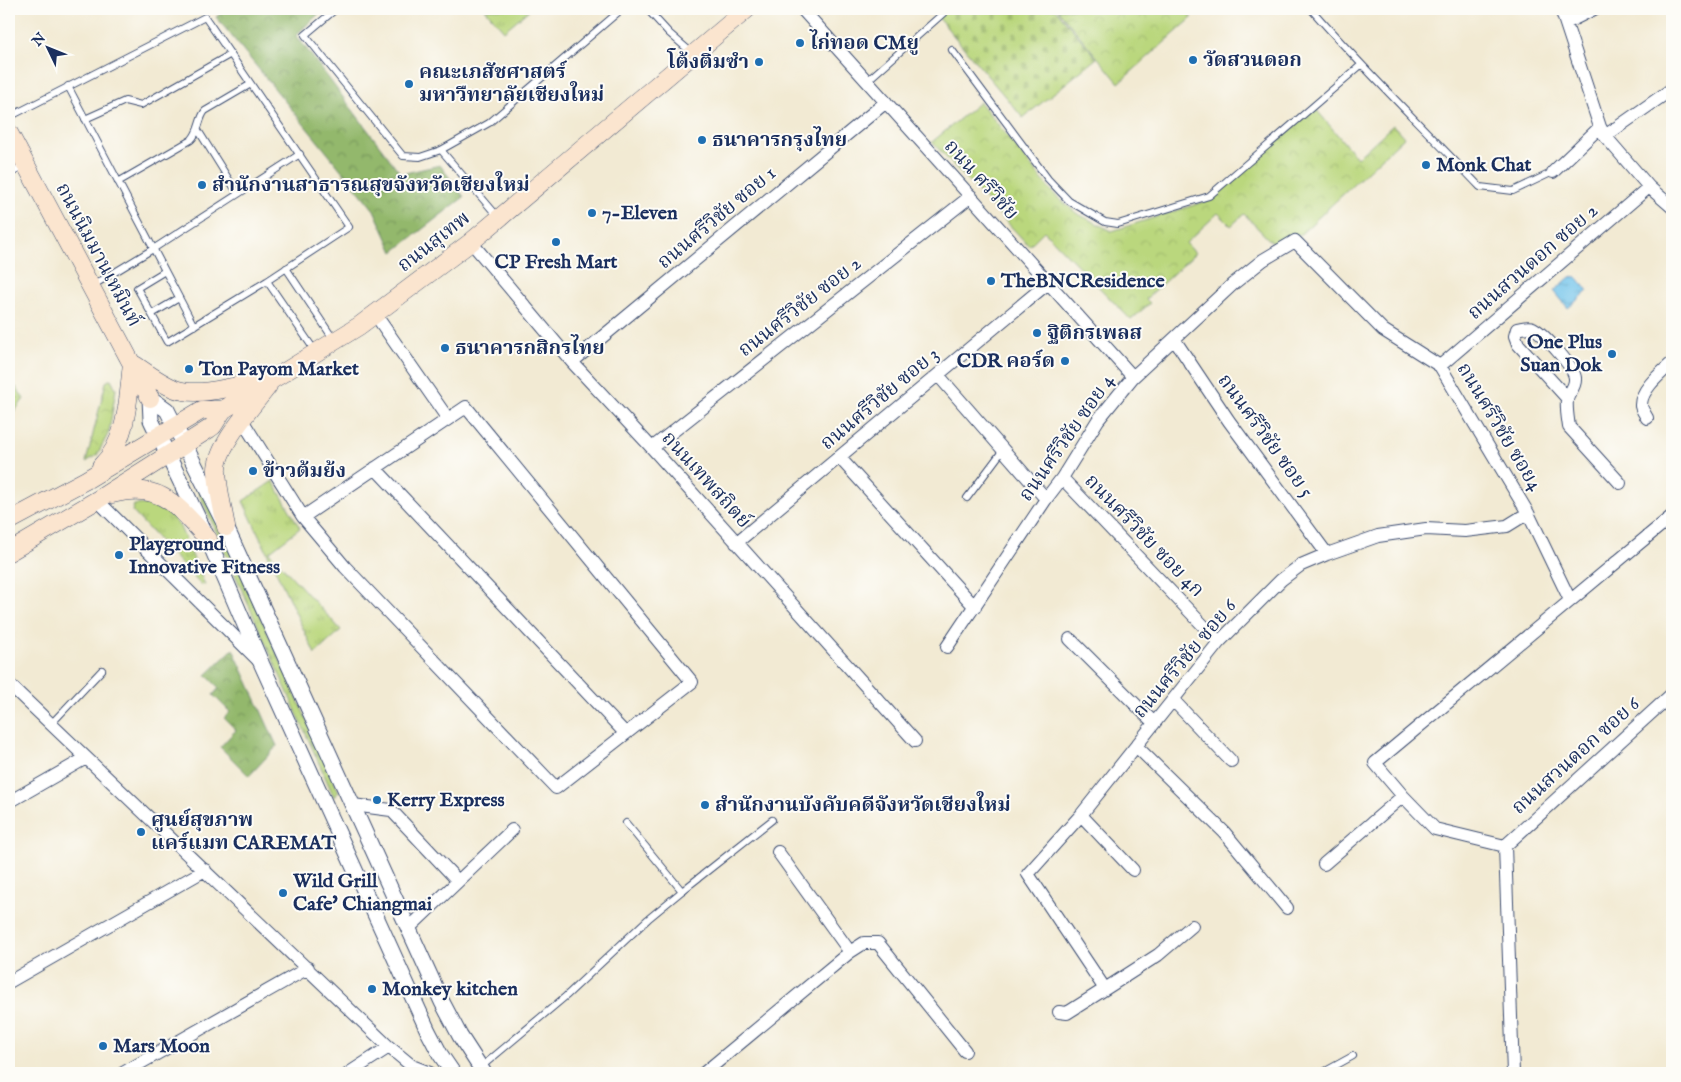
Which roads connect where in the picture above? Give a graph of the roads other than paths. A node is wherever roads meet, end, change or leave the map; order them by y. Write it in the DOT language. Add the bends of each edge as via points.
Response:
graph roads {
  1 [pos="336,9"];
  2 [pos="622,9"];
  3 [pos="647,9"];
  4 [pos="747,9"];
  5 [pos="802,9"];
  6 [pos="948,9"];
  7 [pos="1311,9"];
  8 [pos="1561,9"];
  9 [pos="1594,9"];
  10 [pos="1566,23"];
  11 [pos="952,50"];
  12 [pos="231,54"];
  13 [pos="693,54"];
  14 [pos="1361,65"];
  15 [pos="867,81"];
  16 [pos="252,84"];
  17 [pos="68,86"];
  18 [pos="1672,89"];
  19 [pos="886,102"];
  20 [pos="9,116"];
  21 [pos="85,118"];
  22 [pos="198,130"];
  23 [pos="1603,132"];
  24 [pos="9,133"];
  25 [pos="441,150"];
  26 [pos="300,154"];
  27 [pos="26,166"];
  28 [pos="1554,172"];
  29 [pos="9,174"];
  30 [pos="118,182"];
  31 [pos="1649,187"];
  32 [pos="238,194"];
  33 [pos="970,196"];
  34 [pos="1672,207"];
  35 [pos="499,218"];
  36 [pos="471,242"];
  37 [pos="1295,242"];
  38 [pos="154,249"];
  39 [pos="286,268"];
  40 [pos="165,271"];
  41 [pos="267,281"];
  42 [pos="1048,283"];
  43 [pos="91,287"];
  44 [pos="179,298"];
  45 [pos="1504,312"];
  46 [pos="152,314"];
  47 [pos="375,314"];
  48 [pos="194,326"];
  49 [pos="1517,329"];
  50 [pos="1174,339"];
  51 [pos="334,341"];
  52 [pos="315,352"];
  53 [pos="572,362"];
  54 [pos="132,363"];
  55 [pos="1672,363"];
  56 [pos="1440,366"];
  57 [pos="938,375"];
  58 [pos="1133,376"];
  59 [pos="274,378"];
  60 [pos="150,398"];
  61 [pos="1567,398"];
  62 [pos="223,410"];
  63 [pos="1646,418"];
  64 [pos="242,420"];
  65 [pos="448,420"];
  66 [pos="175,426"];
  67 [pos="159,436"];
  68 [pos="184,445"];
  69 [pos="652,448"];
  70 [pos="1003,450"];
  71 [pos="168,455"];
  72 [pos="839,457"];
  73 [pos="375,468"];
  74 [pos="1062,478"];
  75 [pos="86,480"];
  76 [pos="1620,483"];
  77 [pos="99,498"];
  78 [pos="967,498"];
  79 [pos="1046,499"];
  80 [pos="1528,513"];
  81 [pos="1672,516"];
  82 [pos="303,517"];
  83 [pos="9,521"];
  84 [pos="226,527"];
  85 [pos="208,539"];
  86 [pos="736,543"];
  87 [pos="9,552"];
  88 [pos="1327,554"];
  89 [pos="1570,600"];
  90 [pos="975,607"];
  91 [pos="1070,639"];
  92 [pos="1219,642"];
  93 [pos="947,647"];
  94 [pos="262,664"];
  95 [pos="102,670"];
  96 [pos="9,684"];
  97 [pos="1671,698"];
  98 [pos="1173,700"];
  99 [pos="51,724"];
  100 [pos="1154,724"];
  101 [pos="625,733"];
  102 [pos="915,741"];
  103 [pos="1136,746"];
  104 [pos="86,758"];
  105 [pos="1232,761"];
  106 [pos="1403,796"];
  107 [pos="9,802"];
  108 [pos="353,805"];
  109 [pos="1081,815"];
  110 [pos="772,820"];
  111 [pos="626,823"];
  112 [pos="512,830"];
  113 [pos="1505,846"];
  114 [pos="778,852"];
  115 [pos="1324,864"];
  116 [pos="205,870"];
  117 [pos="1133,870"];
  118 [pos="458,881"];
  119 [pos="682,891"];
  120 [pos="1287,908"];
  121 [pos="1192,926"];
  122 [pos="409,928"];
  123 [pos="850,952"];
  124 [pos="308,968"];
  125 [pos="9,982"];
  126 [pos="1105,989"];
  127 [pos="1059,1012"];
  128 [pos="389,1047"];
  129 [pos="965,1051"];
  130 [pos="1353,1056"];
  131 [pos="479,1072"];
  132 [pos="123,1073"];
  133 [pos="349,1073"];
  134 [pos="430,1073"];
  135 [pos="453,1073"];
  136 [pos="704,1073"];
  137 [pos="1322,1073"];
  138 [pos="1513,1073"];
  1 -- 25 [label="lane" via="305,35 403,156 420,157"];
  2 -- 25 [label="lane" via="489,123"];
  3 -- 13 [label="lane"];
  4 -- 13 [label="main road, ถนนสุเทพ"];
  5 -- 15 [label="street, ถนน ศรีวิชัย"];
  6 -- 15 [label="lane"];
  7 -- 14 [label="lane"];
  8 -- 10 [label="street"];
  9 -- 10 [label="street"];
  10 -- 23 [label="street"];
  11 -- 14 [label="lane" via="1048,178 1069,201 1105,222 1118,224 1209,196"];
  12 -- 16 [label="lane"];
  12 -- 17 [label="lane" via="205,17"];
  12 -- 21 [label="lane" via="142,105 126,101"];
  13 -- 35 [label="main road, ถนนสุเทพ"];
  14 -- 28 [label="lane" via="1480,187 1513,191"];
  15 -- 19 [label="street, ถนน ศรีวิชัย"];
  16 -- 22 [label="lane" via="205,111"];
  16 -- 26 [label="lane"];
  17 -- 20 [label="lane"];
  17 -- 21 [label="lane"];
  18 -- 23 [label="street"];
  19 -- 33 [label="street, ถนน ศรีวิชัย"];
  19 -- 53 [label="street, ถนนศรีวิชัย ซอย 1"];
  21 -- 30 [label="lane"];
  22 -- 30 [label="lane" via="191,140"];
  22 -- 32 [label="lane"];
  23 -- 28 [label="street"];
  23 -- 31 [label="street"];
  24 -- 27 [label="main road, ถนนนิมมานเหมินท์"];
  25 -- 35 [label="lane"];
  26 -- 32 [label="lane"];
  26 -- 39 [label="lane" via="349,227"];
  27 -- 29 [label="lane"];
  27 -- 43 [label="main road, ถนนนิมมานเหมินท์"];
  30 -- 38 [label="lane"];
  31 -- 34 [label="street"];
  31 -- 45 [label="street, ถนนสวนดอก ซอย 2"];
  32 -- 38 [label="lane"];
  33 -- 42 [label="street, ถนน ศรีวิชัย"];
  33 -- 69 [label="street, ถนนศรีวิชัย ซอย 2"];
  35 -- 36 [label="main road, ถนนสุเทพ"];
  36 -- 47 [label="main road, ถนนสุเทพ"];
  36 -- 53 [label="street, ถนนเทพสถิตย์"];
  37 -- 50 [label="street, ถนนศรีวิชัย ซอย 4" via="1263,260 1233,284"];
  37 -- 56 [label="street, ถนนศรีวิชัย ซอย4" via="1383,330"];
  38 -- 40 [label="lane"];
  38 -- 43 [label="lane"];
  39 -- 41 [label="lane"];
  39 -- 51 [label="lane"];
  40 -- 44 [label="lane"];
  40 -- 46 [label="lane" via="137,288"];
  41 -- 48 [label="lane"];
  41 -- 52 [label="lane"];
  42 -- 57 [label="street, ถนนศรีวิชัย ซอย 3"];
  42 -- 58 [label="street, ถนน ศรีวิชัย"];
  43 -- 54 [label="main road, ถนนนิมมานเหมินท์"];
  44 -- 46 [label="lane"];
  44 -- 48 [label="lane"];
  45 -- 49 [label="street"];
  45 -- 56 [label="street, ถนนสวนดอก ซอย 2"];
  46 -- 48 [label="lane" via="167,342"];
  47 -- 51 [label="main road, ถนนสุเทพ"];
  47 -- 65 [label="street"];
  49 -- 61 [label="street" via="1518,344"];
  49 -- 61 [label="street" via="1534,329 1572,369 1574,386"];
  50 -- 58 [label="street, ถนนศรีวิชัย ซอย 4"];
  50 -- 88 [label="street, ถนนศรีวิชัย ซอย 5" via="1229,421"];
  51 -- 52 [label="main road, ถนนสุเทพ"];
  52 -- 59 [label="main road, ถนนสุเทพ"];
  53 -- 69 [label="street, ถนนเทพสถิตย์"];
  54 -- 59 [label="main road" via="176,390 215,390"];
  54 -- 60 [label="main road, ถนนนิมมานเหมินท์"];
  54 -- 75 [label="main road" via="122,430 111,456"];
  55 -- 63 [label="street" via="1643,397 1641,407"];
  56 -- 80 [label="street, ถนนศรีวิชัย ซอย4"];
  57 -- 70 [label="street"];
  57 -- 72 [label="street, ถนนศรีวิชัย ซอย 3"];
  58 -- 74 [label="street, ถนนศรีวิชัย ซอย 4" via="1098,420"];
  59 -- 62 [label="main road, ถนนสุเทพ"];
  59 -- 64 [label="main road"];
  60 -- 66 [label="street" via="167,410"];
  60 -- 67 [label="street" via="151,420"];
  61 -- 76 [label="street" via="1569,427"];
  62 -- 66 [label="main road, ถนนสุเทพ" via="202,410"];
  62 -- 68 [label="main road, ถนนสุเทพ" via="213,426"];
  64 -- 82 [label="street"];
  64 -- 84 [label="main road" via="218,460"];
  65 -- 73 [label="street"];
  65 -- 101 [label="street" via="466,408 692,682"];
  66 -- 67 [label="main road, ถนนสุเทพ"];
  66 -- 68 [label="street"];
  67 -- 71 [label="street"];
  67 -- 75 [label="main road, ถนนสุเทพ"];
  68 -- 71 [label="main road, ถนนสุเทพ"];
  68 -- 84 [label="street"];
  69 -- 86 [label="street, ถนนเทพสถิตย์"];
  70 -- 78 [label="lane"];
  70 -- 79 [label="street"];
  71 -- 77 [label="main road, ถนนสุเทพ"];
  71 -- 85 [label="street"];
  72 -- 86 [label="street, ถนนศรีวิชัย ซอย 3"];
  72 -- 90 [label="street"];
  73 -- 82 [label="street"];
  73 -- 101 [label="street"];
  74 -- 79 [label="street, ถนนศรีวิชัย ซอย 4"];
  74 -- 92 [label="street, ถนนศรีวิชัย ซอย 4ก"];
  75 -- 83 [label="main road"];
  77 -- 85 [label="main road" via="128,490 157,493 182,512"];
  77 -- 87 [label="main road"];
  77 -- 94 [label="street"];
  79 -- 90 [label="street, ถนนศรีวิชัย ซอย 4"];
  80 -- 88 [label="street, ถนนศรีวิชัย ซอย 6" via="1507,526 1465,531 1426,529 1378,536"];
  80 -- 89 [label="street, ถนนศรีวิชัย ซอย4"];
  81 -- 89 [label="street"];
  82 -- 101 [label="street" via="345,566 556,788"];
  84 -- 108 [label="street"];
  85 -- 94 [label="street"];
  86 -- 102 [label="street, ถนนเทพสถิตย์"];
  88 -- 92 [label="street, ถนนศรีวิชัย ซอย 6" via="1301,565 1281,580"];
  89 -- 106 [label="street" via="1375,764"];
  90 -- 93 [label="street, ถนนศรีวิชัย ซอย 4"];
  91 -- 100 [label="street"];
  92 -- 98 [label="street, ถนนศรีวิชัย ซอย 6"];
  94 -- 135 [label="street" via="428,1030"];
  95 -- 99 [label="lane"];
  96 -- 99 [label="street"];
  97 -- 113 [label="street, ถนนสวนดอก ซอย 6"];
  98 -- 100 [label="street, ถนนศรีวิชัย ซอย 6"];
  98 -- 105 [label="street"];
  99 -- 104 [label="street"];
  100 -- 103 [label="street, ถนนศรีวิชัย ซอย 6"];
  103 -- 109 [label="street, ถนนศรีวิชัย ซอย 6"];
  103 -- 120 [label="street" via="1224,832"];
  104 -- 107 [label="street"];
  104 -- 116 [label="street"];
  106 -- 113 [label="street" via="1435,829"];
  106 -- 115 [label="street"];
  108 -- 118 [label="street" via="391,810"];
  108 -- 122 [label="street"];
  109 -- 117 [label="street"];
  109 -- 126 [label="street, ถนนศรีวิชัย ซอย 6" via="1028,874"];
  110 -- 119 [label="lane"];
  111 -- 119 [label="lane"];
  112 -- 118 [label="street"];
  113 -- 138 [label="street"];
  114 -- 123 [label="street"];
  116 -- 124 [label="street"];
  116 -- 125 [label="street"];
  118 -- 122 [label="street"];
  119 -- 131 [label="lane"];
  121 -- 126 [label="street" via="1158,955"];
  122 -- 131 [label="street" via="442,1002"];
  123 -- 129 [label="street" via="864,943 878,943"];
  123 -- 136 [label="street"];
  124 -- 128 [label="street"];
  124 -- 132 [label="street"];
  126 -- 127 [label="street" via="1067,1013"];
  128 -- 133 [label="street"];
  128 -- 134 [label="street" via="412,1066"];
  130 -- 137 [label="lane"];
}
